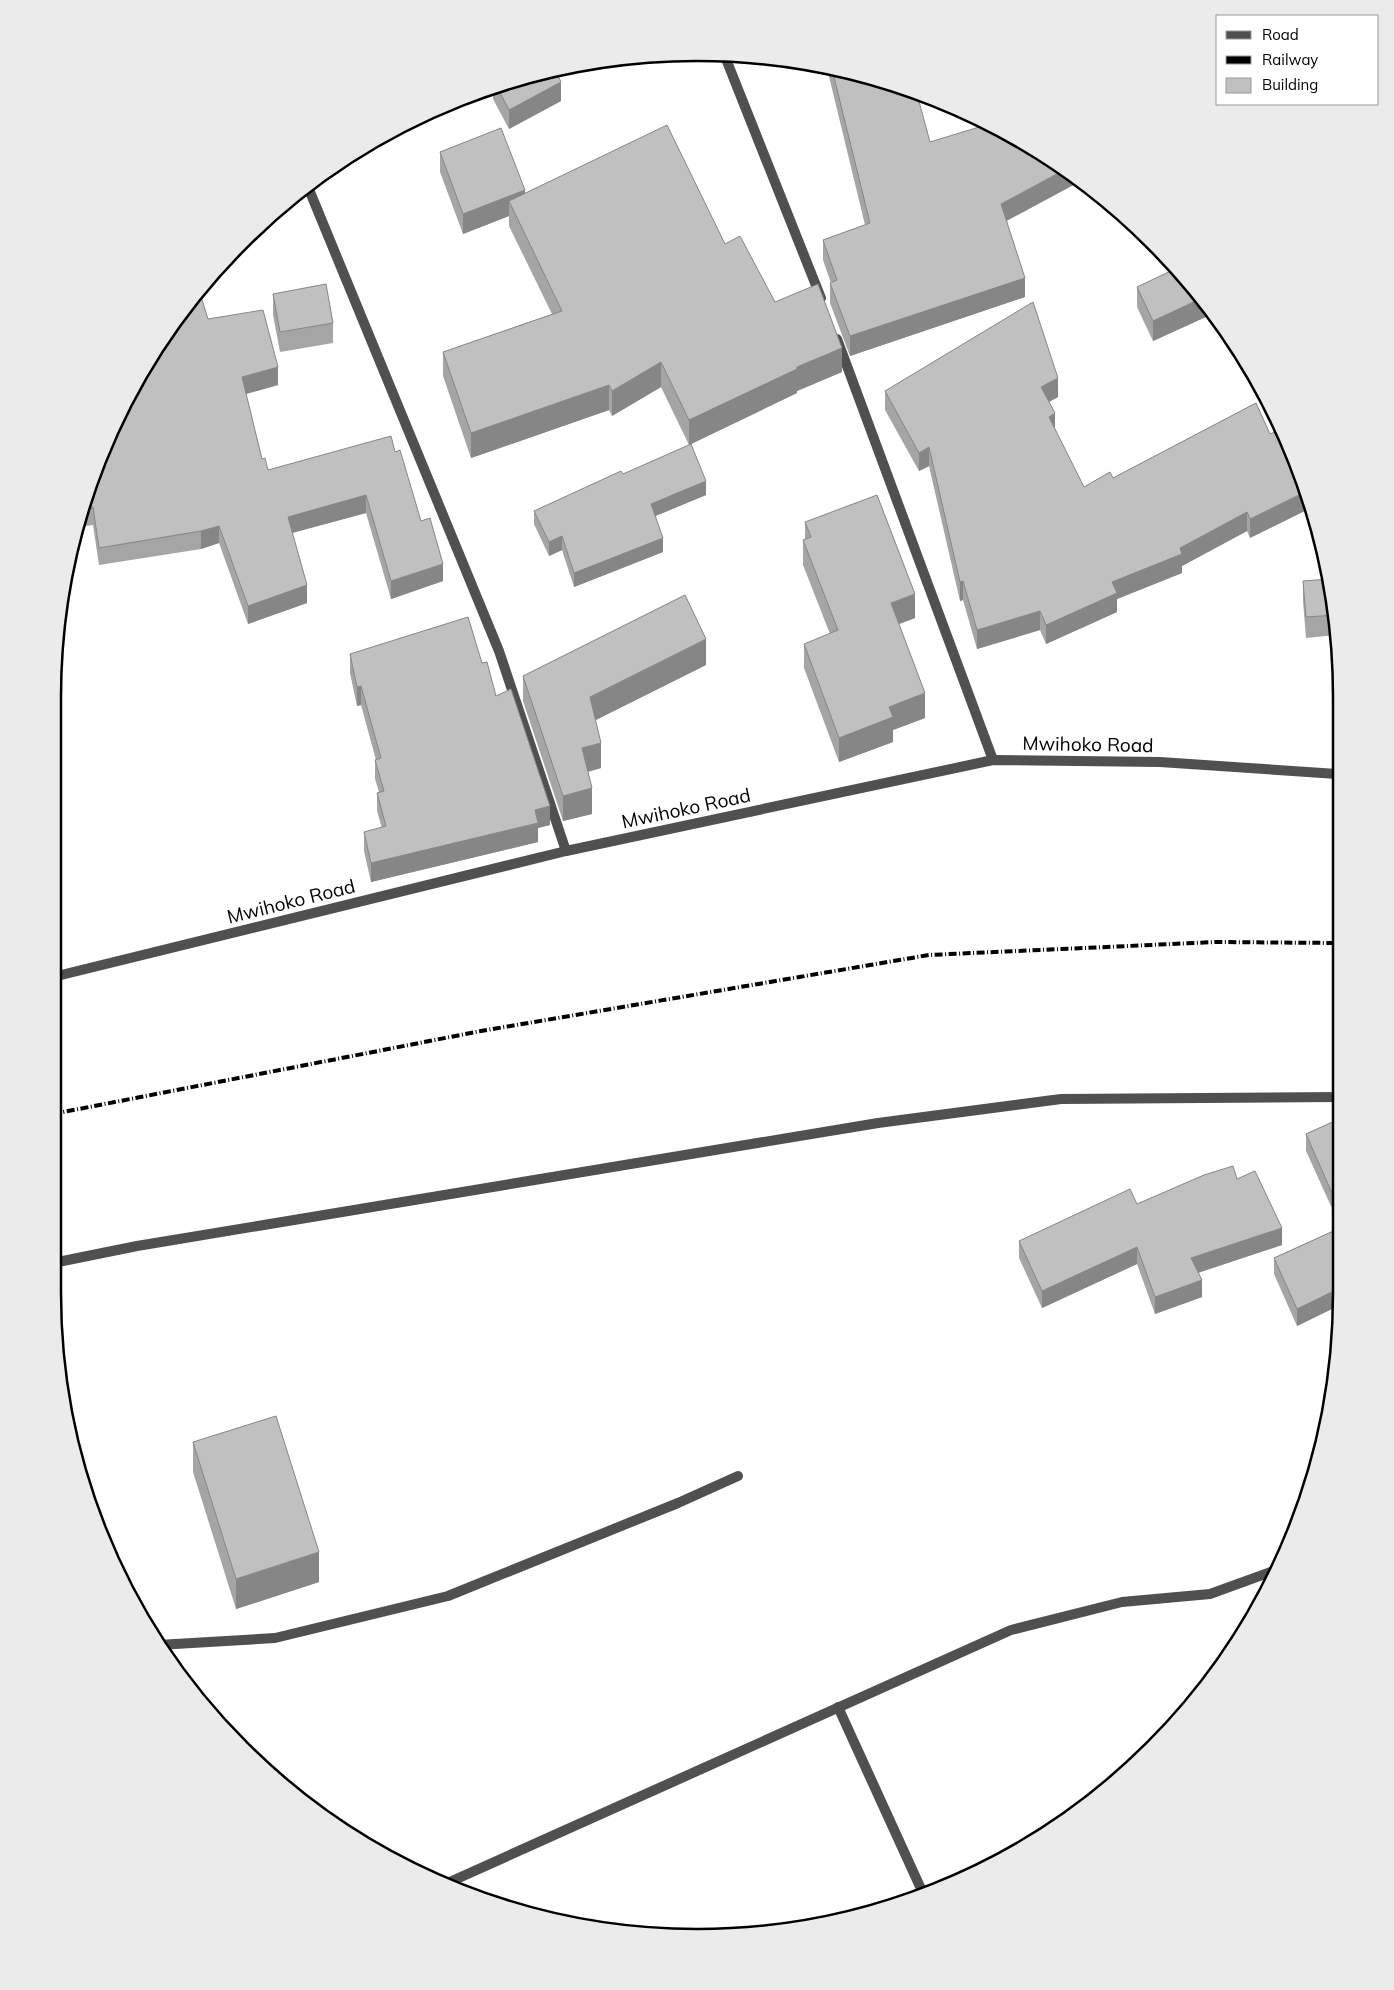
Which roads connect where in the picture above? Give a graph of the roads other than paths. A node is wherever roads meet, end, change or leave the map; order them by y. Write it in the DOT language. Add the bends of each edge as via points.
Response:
graph roads {
  1 [pos="727,62"];
  2 [pos="310,193"];
  3 [pos="826,310"];
  4 [pos="833,329"];
  5 [pos="993,760"];
  6 [pos="1333,774"];
  7 [pos="566,851"];
  8 [pos="61,975"];
  9 [pos="1333,1098"];
  10 [pos="61,1262"];
  11 [pos="738,1476"];
  12 [pos="1268,1573"];
  13 [pos="167,1644"];
  14 [pos="838,1707"];
  15 [pos="454,1880"];
  16 [pos="920,1888"];
  1 -- 3 [label="street"];
  2 -- 7 [label="street" via="499,651"];
  4 -- 5 [label="street"];
  5 -- 6 [label="street, Mwihoko Road" via="1160,762"];
  5 -- 7 [label="street, Mwihoko Road"];
  7 -- 8 [label="street, Mwihoko Road"];
  9 -- 10 [label="street" via="1052,1100 746,1144 138,1246"];
  11 -- 13 [label="street" via="678,1504 448,1596 275,1638"];
  12 -- 14 [label="street" via="1210,1594 1122,1602 1011,1630"];
  14 -- 15 [label="street"];
  14 -- 16 [label="street"];
}
